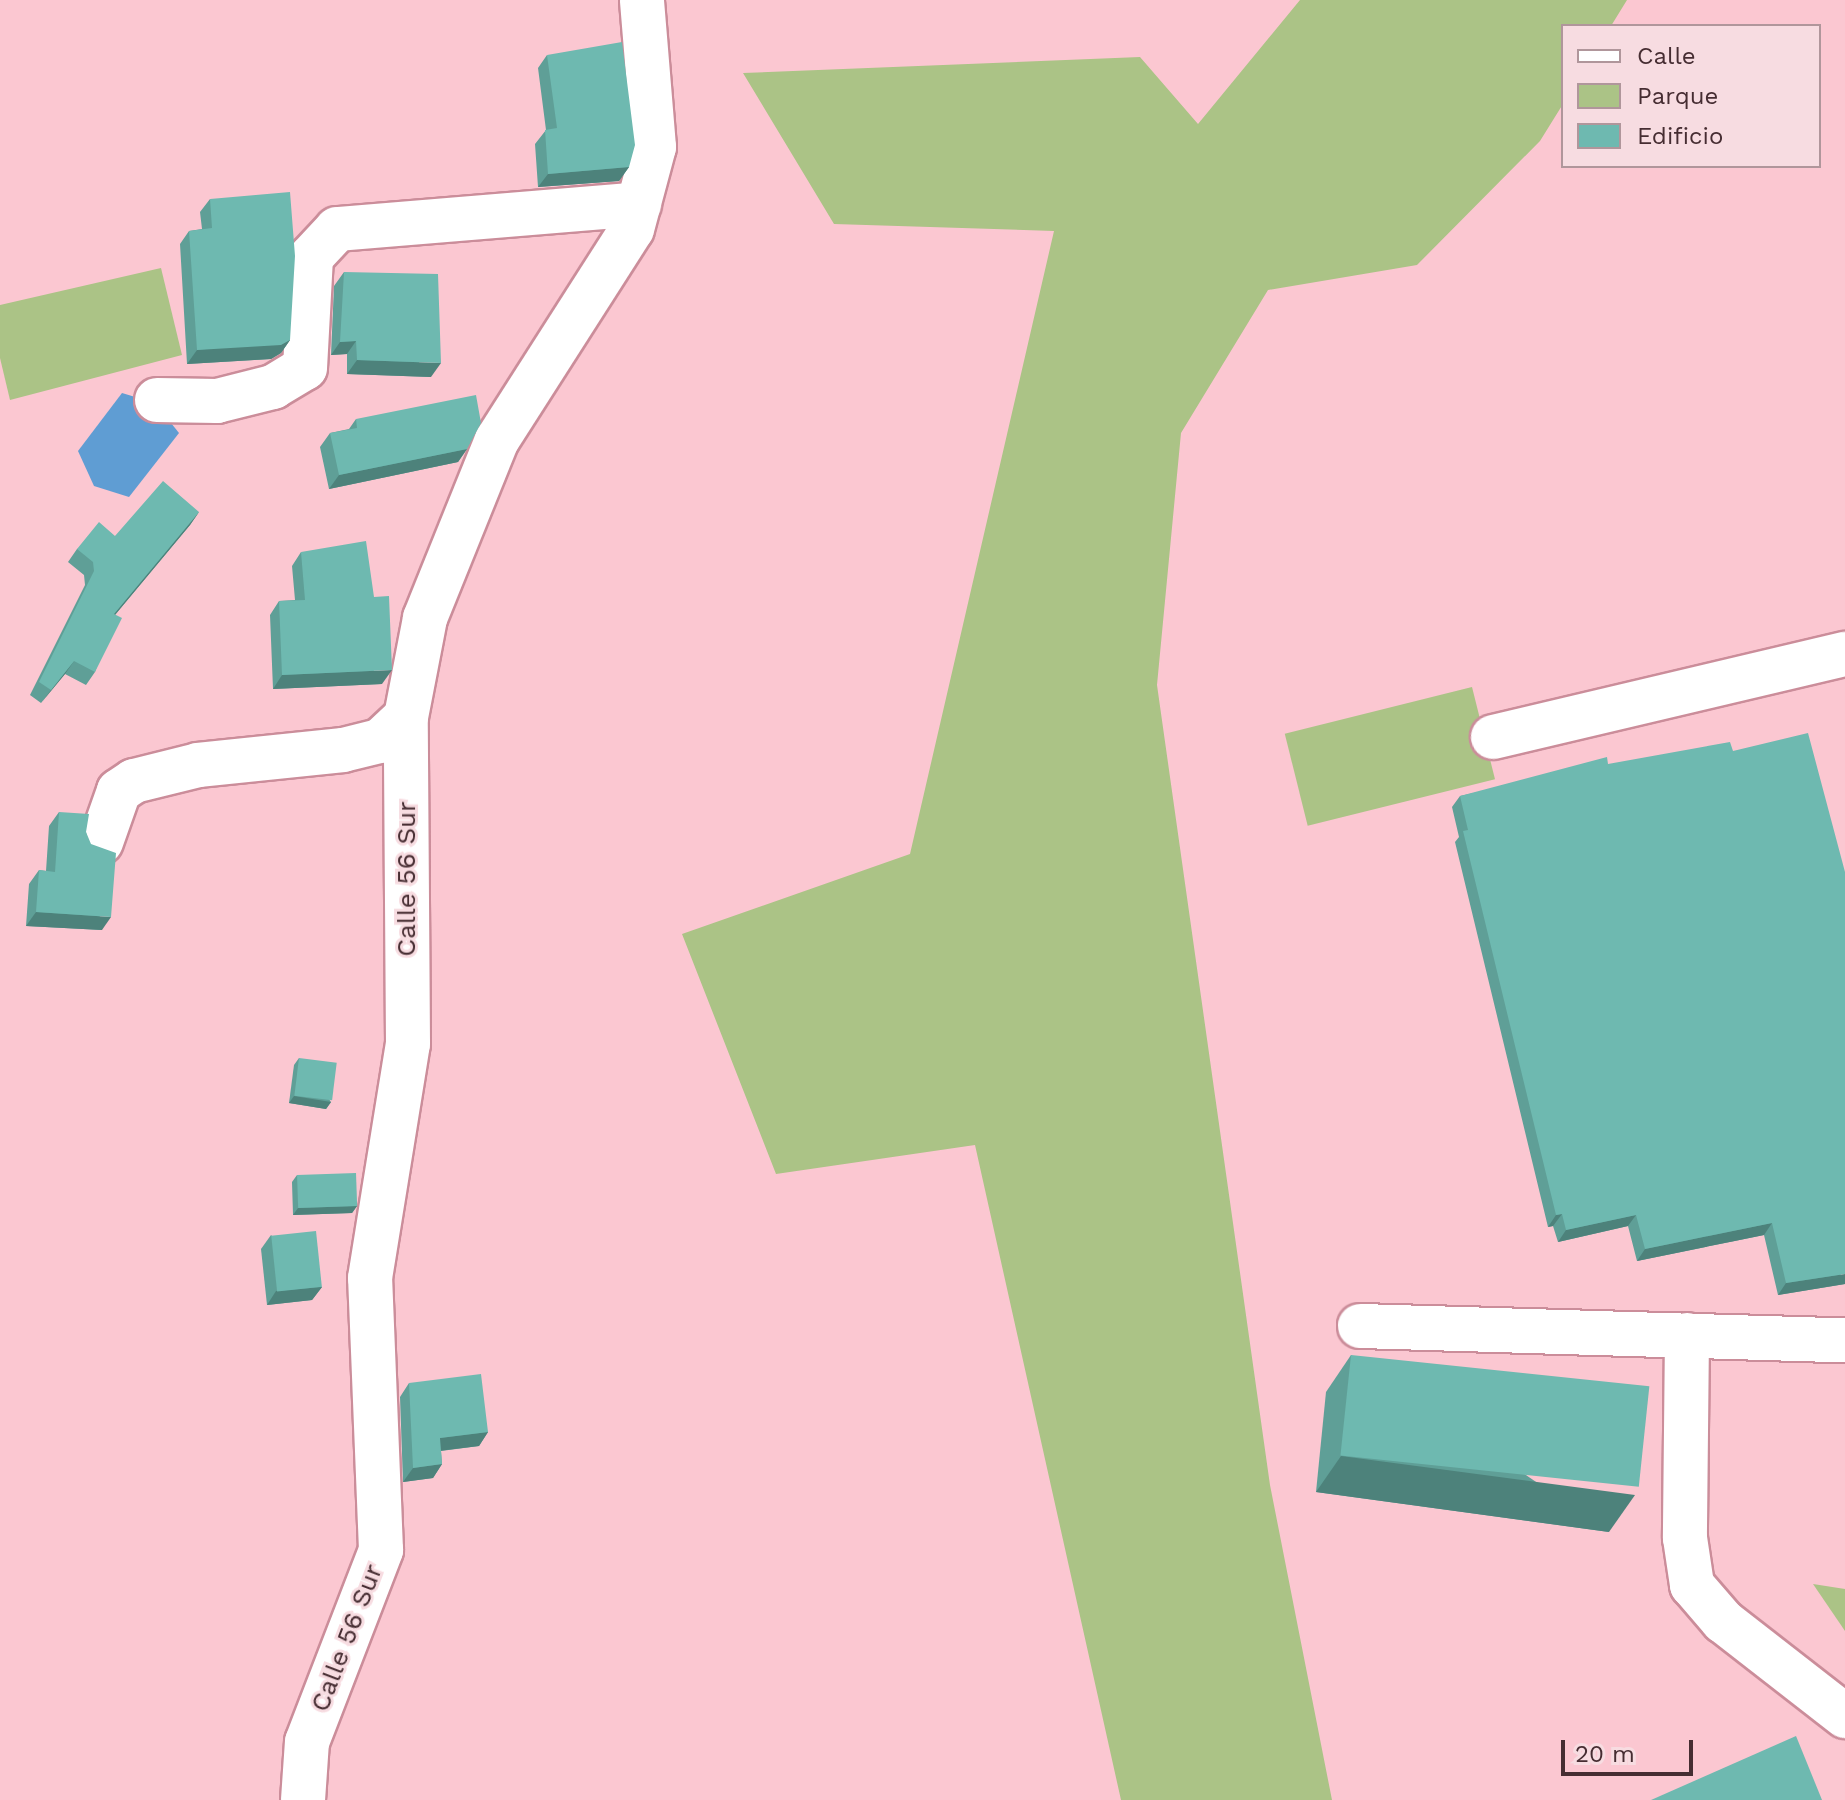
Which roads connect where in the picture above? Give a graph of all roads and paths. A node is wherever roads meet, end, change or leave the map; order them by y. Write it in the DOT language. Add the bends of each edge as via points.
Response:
graph roads {
  1 [pos="642,0"];
  2 [pos="639,204"];
  3 [pos="157,400"];
  4 [pos="1845,654"];
  5 [pos="406,717"];
  6 [pos="1493,737"];
  7 [pos="101,842"];
  8 [pos="1360,1326"];
  9 [pos="1687,1335"];
  10 [pos="1845,1340"];
  11 [pos="1845,1716"];
  12 [pos="303,1800"];
  1 -- 2 [label="street, Calle 56 Sur" via="654,147"];
  2 -- 3 [label="street" via="337,229 311,257 305,368 273,387 217,401"];
  2 -- 5 [label="street, Calle 56 Sur" via="632,229 497,440 425,618"];
  4 -- 6 [label="street"];
  5 -- 7 [label="street" via="380,741 343,750 198,765 134,781 119,791"];
  5 -- 12 [label="street, Calle 56 Sur" via="408,1044 370,1278 381,1550 307,1742"];
  8 -- 9 [label="street"];
  9 -- 10 [label="street"];
  9 -- 11 [label="street" via="1685,1538 1692,1585 1723,1621"];
}
